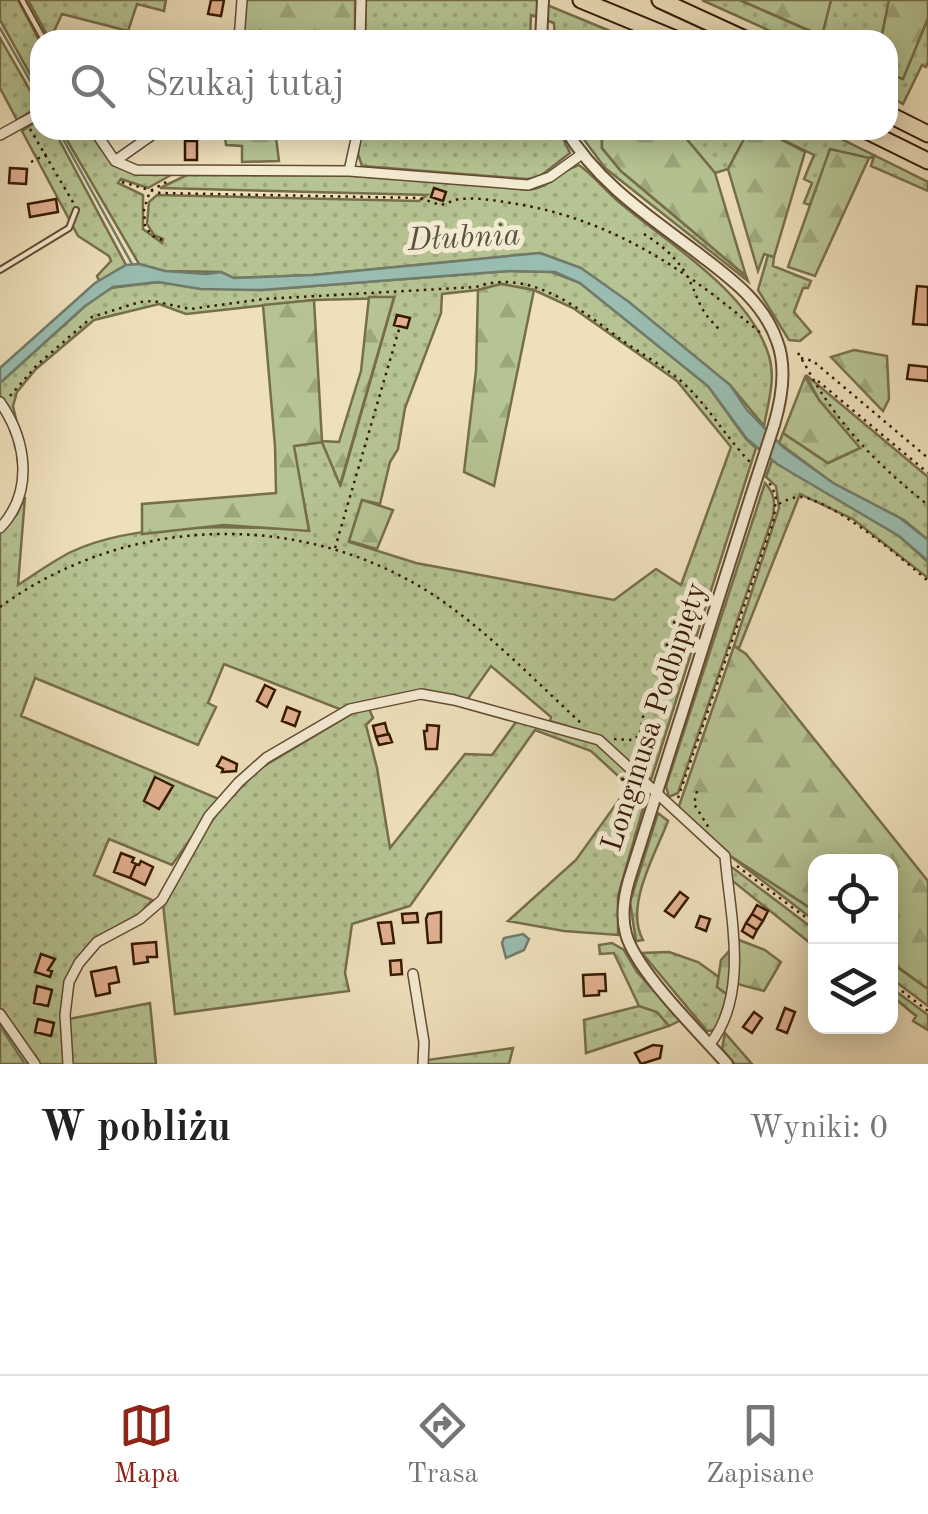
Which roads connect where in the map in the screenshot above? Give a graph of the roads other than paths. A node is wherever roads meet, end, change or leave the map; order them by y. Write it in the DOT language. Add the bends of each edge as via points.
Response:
graph roads {
  1 [pos="22,0"];
  2 [pos="242,0"];
  3 [pos="361,0"];
  4 [pos="542,0"];
  5 [pos="581,0"];
  6 [pos="660,0"];
  7 [pos="38,30"];
  8 [pos="240,30"];
  9 [pos="360,30"];
  10 [pos="541,30"];
  11 [pos="654,30"];
  12 [pos="725,30"];
  13 [pos="898,119"];
  14 [pos="30,120"];
  15 [pos="928,134"];
  16 [pos="0,135"];
  17 [pos="101,140"];
  18 [pos="144,140"];
  19 [pos="356,140"];
  20 [pos="573,140"];
  21 [pos="885,140"];
  22 [pos="582,154"];
  23 [pos="115,161"];
  24 [pos="928,161"];
  25 [pos="348,171"];
  26 [pos="76,210"];
  27 [pos="0,270"];
  28 [pos="1,403"];
  29 [pos="0,528"];
  30 [pos="657,792"];
  31 [pos="413,974"];
  32 [pos="0,1014"];
  33 [pos="710,1044"];
  34 [pos="34,1064"];
  35 [pos="68,1064"];
  36 [pos="423,1064"];
  37 [pos="728,1064"];
  1 -- 7 [label="lane"];
  2 -- 8 [label="street"];
  3 -- 9 [label="street"];
  4 -- 10 [label="street"];
  5 -- 11 [label="highway"];
  6 -- 12 [label="highway"];
  13 -- 15 [label="highway"];
  14 -- 16 [label="street"];
  17 -- 23 [label="street"];
  18 -- 23 [label="street"];
  19 -- 25 [label="street"];
  20 -- 22 [label="street"];
  21 -- 24 [label="highway"];
  22 -- 25 [label="street" via="528,184"];
  22 -- 30 [label="street, Longinusa Podbipięty, bridge" via="620,194 748,294 781,356 774,425"];
  23 -- 25 [label="street" via="136,170"];
  26 -- 27 [label="lane" via="69,228"];
  28 -- 29 [label="street" via="20,444 23,490"];
  30 -- 33 [label="street, Longinusa Podbipięty" via="626,888 626,937"];
  30 -- 33 [label="street" via="725,856 734,946 730,1005"];
  30 -- 35 [label="street" via="599,740 454,700 422,694 350,710 266,758 238,782 210,816 162,900 98,942 79,963 69,982"];
  31 -- 36 [label="street"];
  32 -- 34 [label="street"];
  33 -- 37 [label="street, Longinusa Podbipięty"];
}
